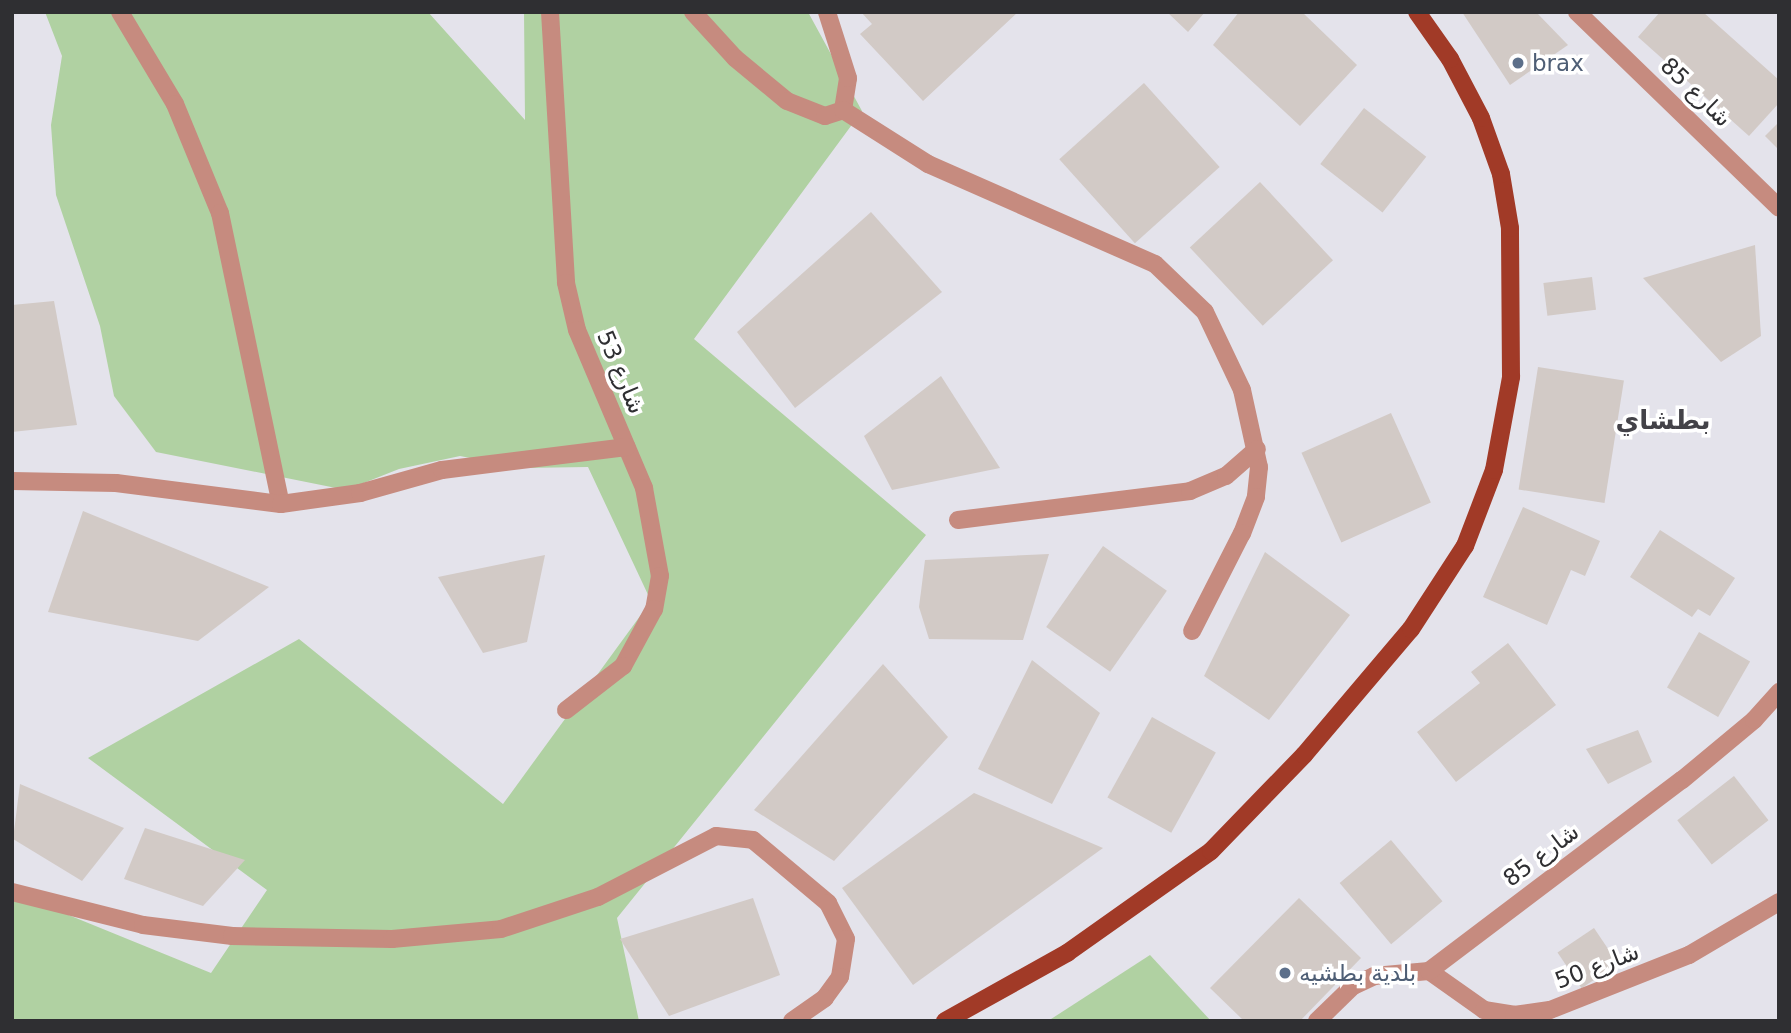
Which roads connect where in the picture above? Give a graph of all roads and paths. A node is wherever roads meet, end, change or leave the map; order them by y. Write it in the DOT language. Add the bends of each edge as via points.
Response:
graph roads {
  1 [pos="120,12"];
  2 [pos="550,12"];
  3 [pos="693,12"];
  4 [pos="827,12"];
  5 [pos="1417,12"];
  6 [pos="1577,12"];
  7 [pos="843,110"];
  8 [pos="1779,208"];
  9 [pos="627,447"];
  10 [pos="1257,449"];
  11 [pos="12,481"];
  12 [pos="281,504"];
  13 [pos="958,520"];
  14 [pos="1192,631"];
  15 [pos="1779,692"];
  16 [pos="566,710"];
  17 [pos="12,892"];
  18 [pos="1779,902"];
  19 [pos="1429,971"];
  20 [pos="792,1021"];
  21 [pos="945,1021"];
  22 [pos="1317,1021"];
  1 -- 12 [label="street" via="175,104 220,213"];
  2 -- 9 [label="street, شارع 53" via="565,283 577,330"];
  3 -- 7 [label="street" via="735,58 787,101 825,116"];
  4 -- 7 [label="street" via="848,78"];
  5 -- 21 [label="main road" via="1450,59 1481,118 1501,174 1510,228 1511,377 1494,470 1469,537 1411,629 1243,822 1181,874 1068,953"];
  6 -- 8 [label="street, شارع 85"];
  7 -- 10 [label="street" via="928,164 1112,242 1179,281 1226,350"];
  9 -- 12 [label="street" via="454,468 360,493"];
  9 -- 16 [label="street, شارع 53" via="657,542 660,576 654,609 623,666"];
  10 -- 13 [label="street" via="1226,477 1190,491"];
  10 -- 14 [label="street" via="1256,497"];
  11 -- 12 [label="street" via="116,484"];
  15 -- 19 [label="street, شارع 85" via="1754,720 1682,780"];
  17 -- 20 [label="street" via="143,925 232,936 392,939 501,929 598,897 716,836 753,841 828,903 846,939 840,977 825,998"];
  18 -- 19 [label="street, شارع 50" via="1689,955 1550,1010 1514,1015 1484,1010"];
  19 -- 22 [label="street" via="1374,976 1353,986"];
}
